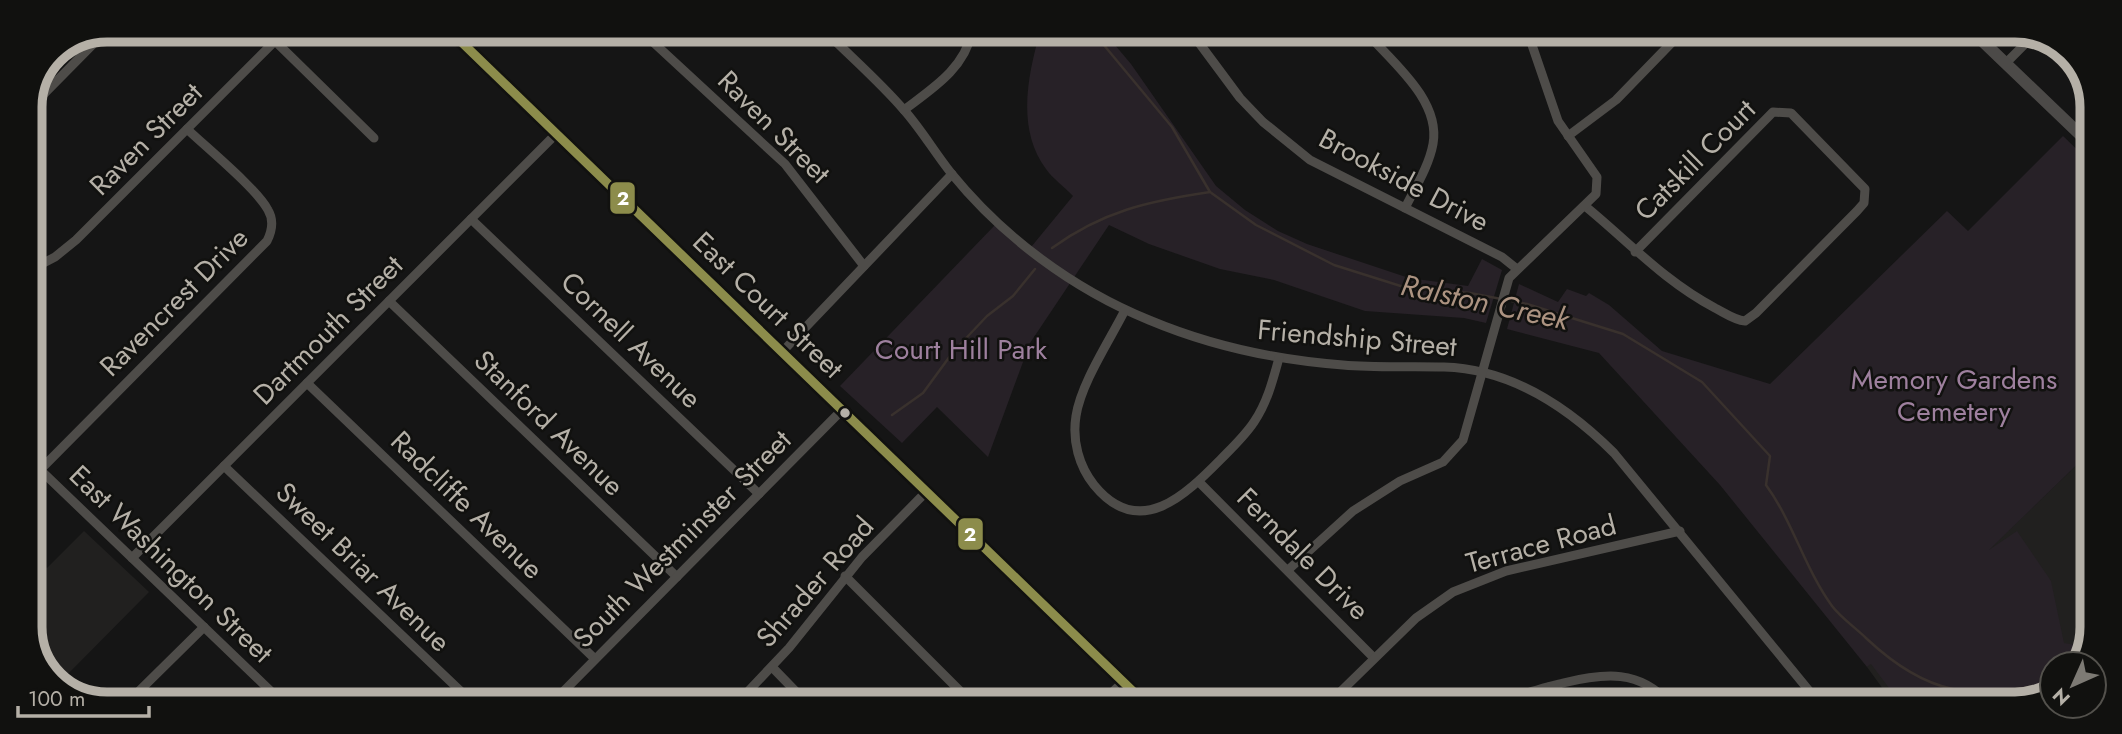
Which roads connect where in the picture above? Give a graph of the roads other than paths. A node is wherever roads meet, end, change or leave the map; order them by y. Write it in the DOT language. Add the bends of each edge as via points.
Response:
graph roads {
  1 [pos="274,42"];
  2 [pos="276,42"];
  3 [pos="461,42"];
  4 [pos="652,42"];
  5 [pos="836,42"];
  6 [pos="969,42"];
  7 [pos="1198,42"];
  8 [pos="1375,42"];
  9 [pos="1673,42"];
  10 [pos="1984,42"];
  11 [pos="94,43"];
  12 [pos="2026,43"];
  13 [pos="1532,45"];
  14 [pos="2006,63"];
  15 [pos="43,95"];
  16 [pos="904,110"];
  17 [pos="187,129"];
  18 [pos="556,134"];
  19 [pos="2080,134"];
  20 [pos="1568,136"];
  21 [pos="374,138"];
  22 [pos="952,174"];
  23 [pos="1586,206"];
  24 [pos="1405,208"];
  25 [pos="471,219"];
  26 [pos="1635,252"];
  27 [pos="42,263"];
  28 [pos="864,266"];
  29 [pos="1517,270"];
  30 [pos="389,301"];
  31 [pos="1125,310"];
  32 [pos="783,351"];
  33 [pos="1279,358"];
  34 [pos="1482,373"];
  35 [pos="307,383"];
  36 [pos="843,409"];
  37 [pos="224,466"];
  38 [pos="42,468"];
  39 [pos="42,472"];
  40 [pos="1199,482"];
  41 [pos="927,491"];
  42 [pos="759,494"];
  43 [pos="1680,531"];
  44 [pos="132,558"];
  45 [pos="1288,570"];
  46 [pos="845,576"];
  47 [pos="677,577"];
  48 [pos="204,627"];
  49 [pos="1374,658"];
  50 [pos="595,659"];
  51 [pos="772,667"];
  52 [pos="1123,682"];
  53 [pos="1549,687"];
  54 [pos="138,692"];
  55 [pos="272,692"];
  56 [pos="462,692"];
  57 [pos="563,692"];
  58 [pos="748,692"];
  59 [pos="796,692"];
  60 [pos="961,692"];
  61 [pos="1112,692"];
  62 [pos="1134,692"];
  63 [pos="1340,692"];
  64 [pos="1532,692"];
  65 [pos="1551,692"];
  66 [pos="1658,692"];
  67 [pos="1809,692"];
  1 -- 17 [label="street, Raven Street"];
  2 -- 21 [label="street"];
  3 -- 18 [label="street, East Court Street"];
  4 -- 28 [label="street, Raven Street" via="785,164"];
  5 -- 16 [label="street, Friendship Street"];
  6 -- 16 [label="street" via="956,68"];
  7 -- 24 [label="street, Brookside Drive" via="1240,98 1284,140 1321,167"];
  8 -- 24 [label="street" via="1418,92 1433,121 1430,155"];
  9 -- 20 [label="street" via="1616,100"];
  10 -- 14 [label="main road"];
  11 -- 15 [label="street"];
  12 -- 14 [label="street"];
  13 -- 20 [label="street" via="1558,121"];
  14 -- 19 [label="main road"];
  16 -- 22 [label="street, Friendship Street"];
  17 -- 27 [label="street, Raven Street" via="66,249"];
  17 -- 38 [label="street, Ravencrest Drive" via="263,202 272,218 271,233"];
  18 -- 25 [label="street, Dartmouth Street"];
  18 -- 32 [label="street, East Court Street"];
  20 -- 23 [label="street" via="1598,182 1596,194"];
  22 -- 28 [label="street"];
  22 -- 31 [label="street, Friendship Street" via="1031,251"];
  23 -- 26 [label="street, Catskill Court"];
  23 -- 29 [label="street"];
  24 -- 29 [label="street, Brookside Drive" via="1502,257"];
  25 -- 30 [label="street, Dartmouth Street"];
  25 -- 42 [label="street, Cornell Avenue"];
  26 -- 26 [label="street, Catskill Court" via="1678,287 1745,321 1857,211 1866,189 1791,113 1773,112"];
  28 -- 32 [label="street"];
  29 -- 34 [label="street" via="1506,287"];
  30 -- 35 [label="street, Dartmouth Street"];
  30 -- 47 [label="street, Stanford Avenue"];
  31 -- 33 [label="street, Friendship Street" via="1223,346"];
  31 -- 40 [label="street" via="1076,416 1076,447 1084,471 1112,501 1143,510 1174,502"];
  32 -- 36 [label="street, East Court Street"];
  33 -- 34 [label="street, Friendship Street"];
  33 -- 40 [label="street" via="1254,422"];
  34 -- 43 [label="street, Friendship Street" via="1533,391 1579,419"];
  34 -- 45 [label="street" via="1467,431 1448,458 1353,511"];
  35 -- 37 [label="street, Dartmouth Street"];
  35 -- 50 [label="street, Radcliffe Avenue"];
  36 -- 41 [label="street, East Court Street"];
  36 -- 42 [label="street, South Westminster Street"];
  37 -- 44 [label="street, Dartmouth Street"];
  37 -- 56 [label="street, Sweet Briar Avenue"];
  39 -- 44 [label="street, East Washington Street"];
  40 -- 45 [label="street, Ferndale Drive"];
  41 -- 46 [label="street, Shrader Road"];
  41 -- 52 [label="street, East Court Street"];
  42 -- 47 [label="street, South Westminster Street"];
  43 -- 49 [label="street, Terrace Road" via="1477,580 1425,611"];
  43 -- 67 [label="street, Friendship Street"];
  44 -- 48 [label="street, East Washington Street"];
  45 -- 49 [label="street, Ferndale Drive"];
  46 -- 51 [label="street, Shrader Road"];
  46 -- 60 [label="street"];
  47 -- 50 [label="street, South Westminster Street"];
  48 -- 54 [label="street"];
  48 -- 55 [label="street, East Washington Street"];
  49 -- 63 [label="street, Terrace Road"];
  50 -- 57 [label="street, South Westminster Street"];
  51 -- 58 [label="street, Shrader Road"];
  51 -- 59 [label="street"];
  52 -- 61 [label="street"];
  52 -- 62 [label="street, East Court Street"];
  53 -- 64 [label="street"];
  53 -- 65 [label="street"];
  53 -- 66 [label="street" via="1601,674 1622,675"];
}
